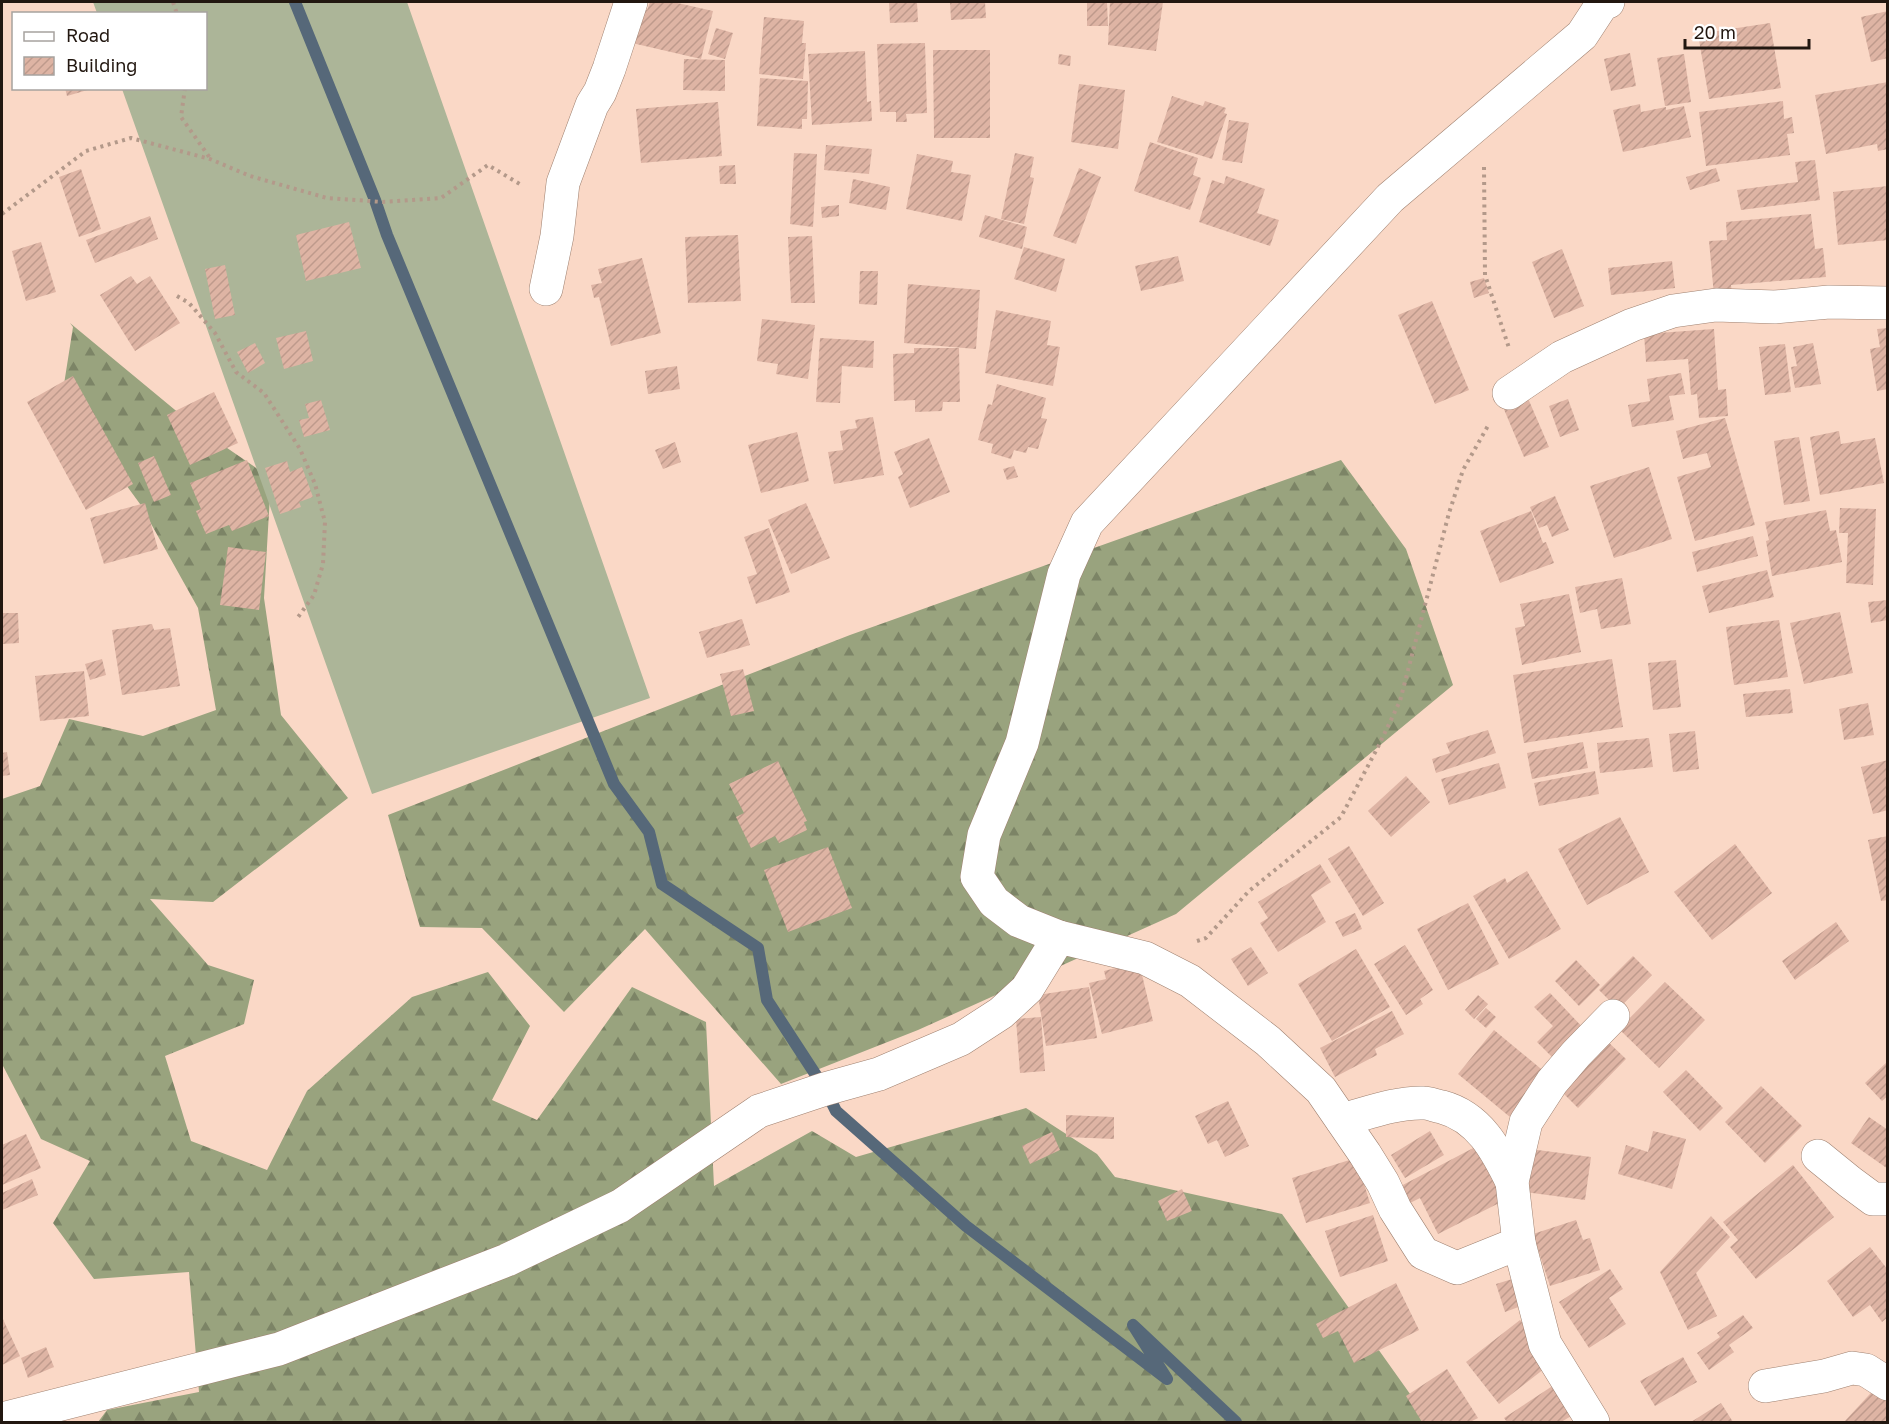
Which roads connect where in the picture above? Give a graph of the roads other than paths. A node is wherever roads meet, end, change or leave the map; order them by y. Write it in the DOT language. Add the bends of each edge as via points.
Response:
graph roads {
  1 [pos="631,2"];
  2 [pos="1608,2"];
  3 [pos="546,289"];
  4 [pos="1887,303"];
  5 [pos="1509,393"];
  6 [pos="1059,937"];
  7 [pos="1613,1016"];
  8 [pos="1342,1120"];
  9 [pos="1818,1156"];
  10 [pos="1512,1182"];
  11 [pos="1887,1199"];
  12 [pos="1519,1244"];
  13 [pos="1887,1384"];
  14 [pos="1765,1386"];
  15 [pos="2,1419"];
  16 [pos="1593,1422"];
  1 -- 3 [label="street" via="563,183"];
  2 -- 6 [label="street" via="1603,3 1582,35 1390,198 1087,523 1064,574 1022,743 984,834 977,877 994,902 1019,921"];
  4 -- 5 [label="street" via="1716,305 1673,311 1562,357"];
  6 -- 8 [label="street" via="1145,958 1190,981 1268,1041 1321,1089"];
  6 -- 15 [label="street" via="1027,989 1001,1013 961,1039 879,1074 759,1111 620,1206 507,1260 279,1349"];
  7 -- 10 [label="street" via="1552,1082 1526,1122"];
  8 -- 10 [label="street" via="1425,1103 1456,1111 1478,1126"];
  8 -- 12 [label="street" via="1423,1253 1456,1268"];
  9 -- 11 [label="street" via="1874,1199"];
  10 -- 12 [label="street"];
  12 -- 16 [label="street" via="1545,1344"];
  13 -- 14 [label="street" via="1866,1370 1852,1368"];
}
